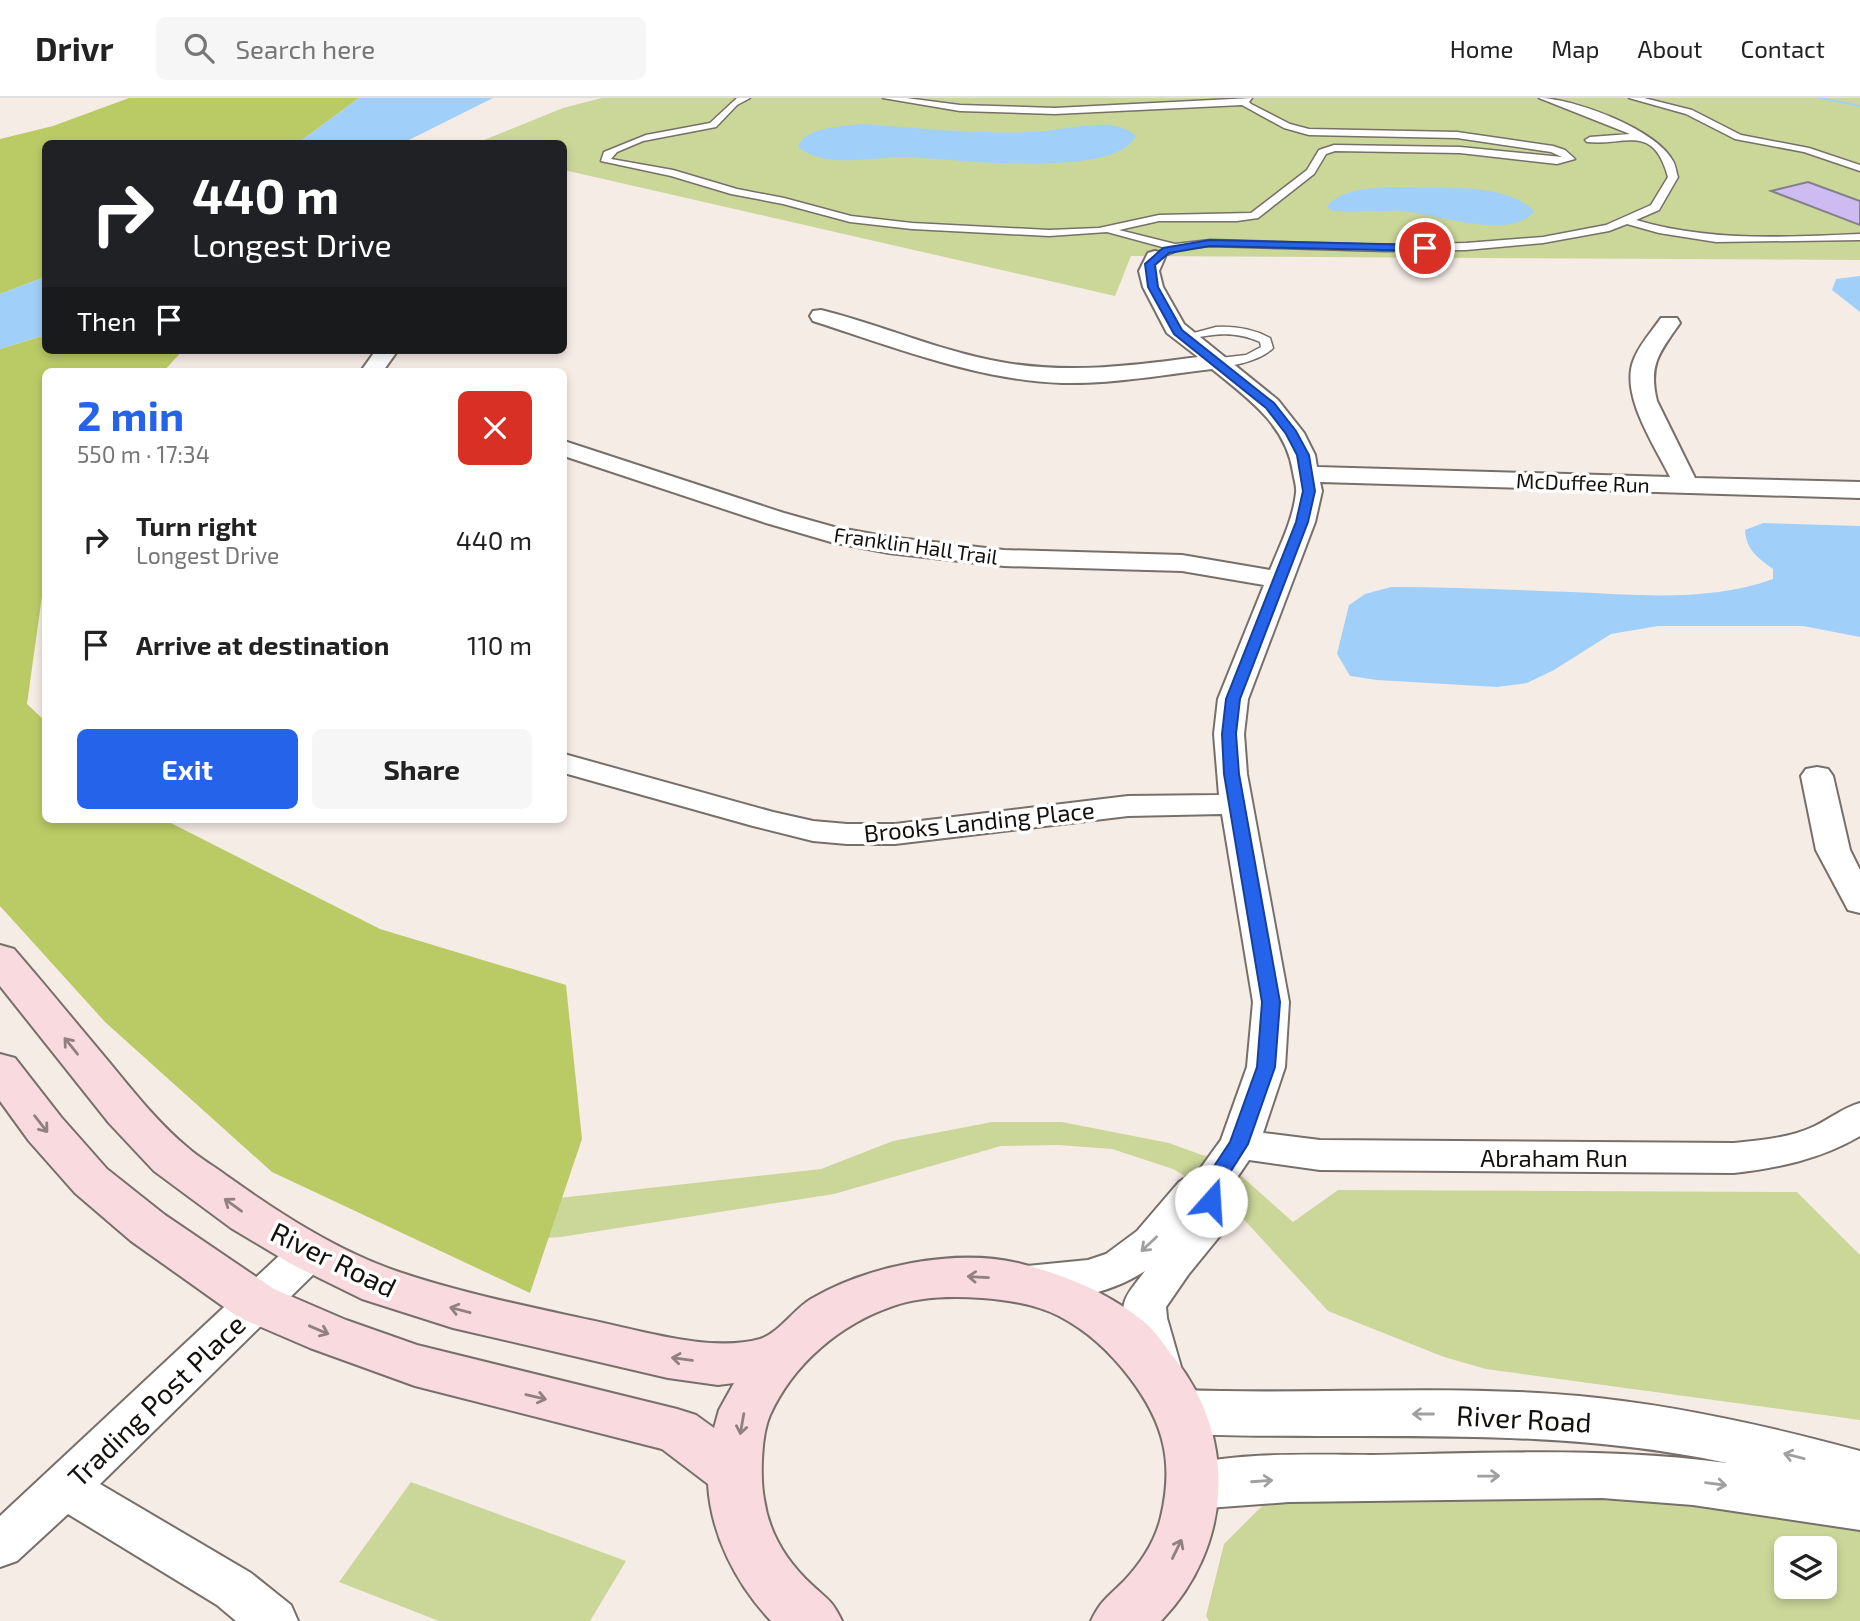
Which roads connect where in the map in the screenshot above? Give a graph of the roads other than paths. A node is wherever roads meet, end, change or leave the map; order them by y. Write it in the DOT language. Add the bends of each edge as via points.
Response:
graph roads {
  1 [pos="746,98"];
  2 [pos="887,98"];
  3 [pos="1544,98"];
  4 [pos="1633,98"];
  5 [pos="1246,100"];
  6 [pos="1639,136"];
  7 [pos="1590,140"];
  8 [pos="1860,168"];
  9 [pos="1629,220"];
  10 [pos="1109,230"];
  11 [pos="1860,237"];
  12 [pos="1165,252"];
  13 [pos="821,316"];
  14 [pos="1669,323"];
  15 [pos="1185,337"];
  16 [pos="1215,362"];
  17 [pos="567,449"];
  18 [pos="1306,474"];
  19 [pos="1687,486"];
  20 [pos="1860,491"];
  21 [pos="1280,580"];
  22 [pos="567,764"];
  23 [pos="1817,776"];
  24 [pos="1236,804"];
  25 [pos="1860,902"];
  26 [pos="0,958"];
  27 [pos="0,1069"];
  28 [pos="1860,1117"];
  29 [pos="1239,1144"];
  30 [pos="1214,1180"];
  31 [pos="310,1252"];
  32 [pos="1023,1283"];
  33 [pos="256,1303"];
  34 [pos="774,1358"];
  35 [pos="1171,1393"];
  36 [pos="733,1472"];
  37 [pos="1860,1474"];
  38 [pos="1194,1486"];
  39 [pos="65,1488"];
  40 [pos="1860,1506"];
  41 [pos="0,1546"];
  42 [pos="1145,1613"];
  43 [pos="273,1621"];
  44 [pos="813,1621"];
  1 -- 10 [label="lane" via="730,104 711,126 664,133 616,148 606,161 673,173 866,222 1049,233"];
  2 -- 5 [label="lane" via="960,108 1055,111"];
  3 -- 6 [label="lane"];
  4 -- 8 [label="lane" via="1689,111 1738,136 1806,150"];
  5 -- 10 [label="lane" via="1287,126 1309,132 1457,135 1553,149 1570,159 1460,150 1334,148 1322,152 1311,172 1254,216 1159,218"];
  6 -- 7 [label="lane"];
  6 -- 9 [label="lane" via="1663,153 1671,168 1671,188 1650,210"];
  9 -- 11 [label="lane" via="1659,232 1717,241"];
  9 -- 12 [label="lane" via="1578,235 1492,245 1391,248 1210,243"];
  10 -- 12 [label="lane"];
  12 -- 15 [label="street" via="1149,271 1168,317"];
  13 -- 16 [label="street" via="985,366 1020,372 1096,376"];
  14 -- 19 [label="street" via="1644,357 1641,387"];
  15 -- 16 [label="street"];
  15 -- 16 [label="lane" via="1232,328 1266,340 1262,353"];
  16 -- 18 [label="street" via="1270,405 1292,433"];
  17 -- 21 [label="street, Franklin Hall Trail" via="775,518 890,545 1004,558 1182,563"];
  18 -- 19 [label="street, McDuffee Run"];
  18 -- 21 [label="street" via="1309,491 1302,522"];
  19 -- 20 [label="street, McDuffee Run"];
  21 -- 24 [label="street" via="1233,699 1229,734"];
  22 -- 24 [label="street, Brooks Landing Place" via="764,819 846,834 895,834 1128,806"];
  23 -- 25 [label="street" via="1833,850"];
  24 -- 29 [label="street" via="1271,1002 1266,1067"];
  31 -- 26 [label="main road, River Road, one-way" via="248,1216 170,1159 125,1112"];
  27 -- 33 [label="main road, one-way" via="91,1181 148,1228"];
  28 -- 29 [label="street, Abraham Run" via="1814,1145 1734,1158 1320,1155"];
  29 -- 30 [label="street"];
  30 -- 32 [label="street, one-way" via="1202,1185 1154,1241 1130,1261 1084,1280"];
  30 -- 35 [label="street" via="1208,1221 1173,1262 1146,1304 1145,1318"];
  31 -- 33 [label="street, Trading Post Place"];
  34 -- 31 [label="main road, River Road, one-way" via="718,1364 546,1331 379,1285"];
  32 -- 34 [label="main road, one-way" via="944,1276 867,1293 832,1309"];
  32 -- 35 [label="main road" via="1064,1297 1101,1317 1134,1342"];
  33 -- 36 [label="main road, one-way" via="415,1365 677,1431"];
  33 -- 39 [label="street, Trading Post Place"];
  34 -- 36 [label="main road, one-way" via="744,1411"];
  37 -- 35 [label="street, River Road, one-way" via="1703,1437 1581,1418 1452,1413 1238,1415"];
  35 -- 38 [label="main road" via="1192,1448"];
  36 -- 44 [label="main road" via="737,1509 750,1547 772,1582"];
  38 -- 40 [label="street, River Road, one-way" via="1289,1479 1602,1475 1693,1482"];
  42 -- 38 [label="main road, one-way" via="1181,1543"];
  39 -- 41 [label="street, Trading Post Place"];
  39 -- 43 [label="street" via="234,1589"];
}
